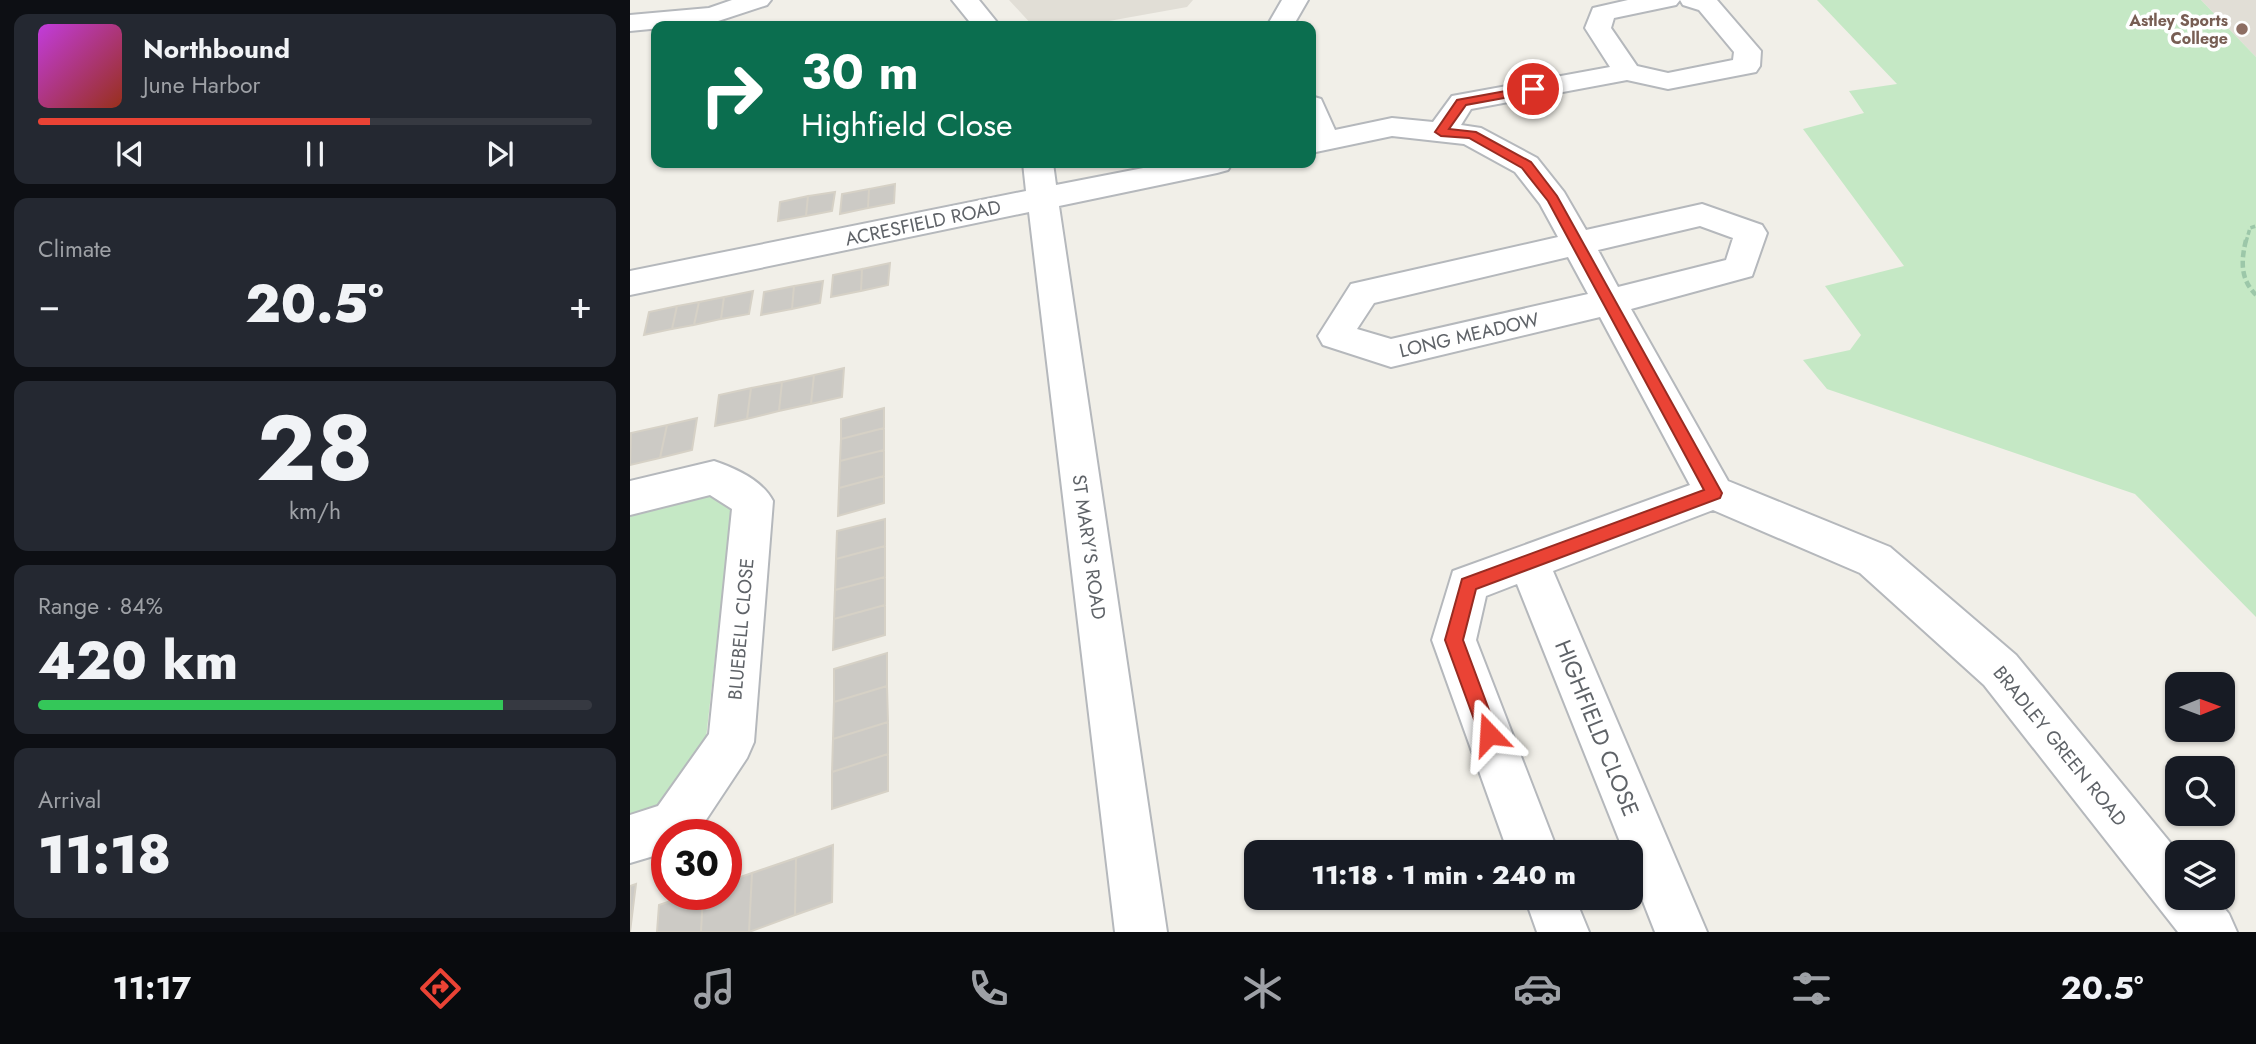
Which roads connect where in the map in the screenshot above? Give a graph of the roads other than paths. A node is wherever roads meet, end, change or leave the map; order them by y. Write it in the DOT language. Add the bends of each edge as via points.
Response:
graph roads {
  1 [pos="758,0"];
  2 [pos="965,0"];
  3 [pos="1295,0"];
  4 [pos="1667,0"];
  5 [pos="1692,0"];
  6 [pos="983,21"];
  7 [pos="1283,21"];
  8 [pos="630,23"];
  9 [pos="1627,72"];
  10 [pos="1441,132"];
  11 [pos="1318,142"];
  12 [pos="1168,168"];
  13 [pos="1040,181"];
  14 [pos="1577,243"];
  15 [pos="630,283"];
  16 [pos="1610,302"];
  17 [pos="1714,493"];
  18 [pos="630,498"];
  19 [pos="1529,562"];
  20 [pos="630,839"];
  21 [pos="1529,840"];
  22 [pos="2165,875"];
  23 [pos="1555,910"];
  24 [pos="2193,910"];
  25 [pos="1141,932"];
  26 [pos="1563,932"];
  27 [pos="1681,932"];
  28 [pos="2211,932"];
  1 -- 8 [label="street" via="712,15"];
  2 -- 6 [label="street"];
  3 -- 7 [label="street"];
  4 -- 9 [label="street" via="1602,13 1598,28"];
  5 -- 9 [label="street" via="1708,5 1748,51 1746,66 1668,81"];
  9 -- 10 [label="street" via="1462,102"];
  10 -- 11 [label="street" via="1392,127"];
  10 -- 14 [label="street" via="1471,135 1526,165 1553,199"];
  12 -- 13 [label="street, ACRESFIELD ROAD"];
  13 -- 15 [label="street, ACRESFIELD ROAD"];
  13 -- 25 [label="street, ST MARY'S ROAD"];
  14 -- 16 [label="street"];
  14 -- 16 [label="street, LONG MEADOW" via="1702,215 1752,233 1741,268"];
  14 -- 16 [label="street, LONG MEADOW" via="1363,293 1335,336 1391,353"];
  16 -- 17 [label="street"];
  17 -- 19 [label="street"];
  17 -- 22 [label="street, BRADLEY GREEN ROAD" via="1875,560 2000,670"];
  18 -- 20 [label="street, BLUEBELL CLOSE" via="714,477 753,501 731,742 674,825"];
  19 -- 21 [label="street" via="1468,584 1454,640"];
  19 -- 27 [label="street, HIGHFIELD CLOSE"];
  23 -- 26 [label="street"];
  24 -- 28 [label="street"];
}
